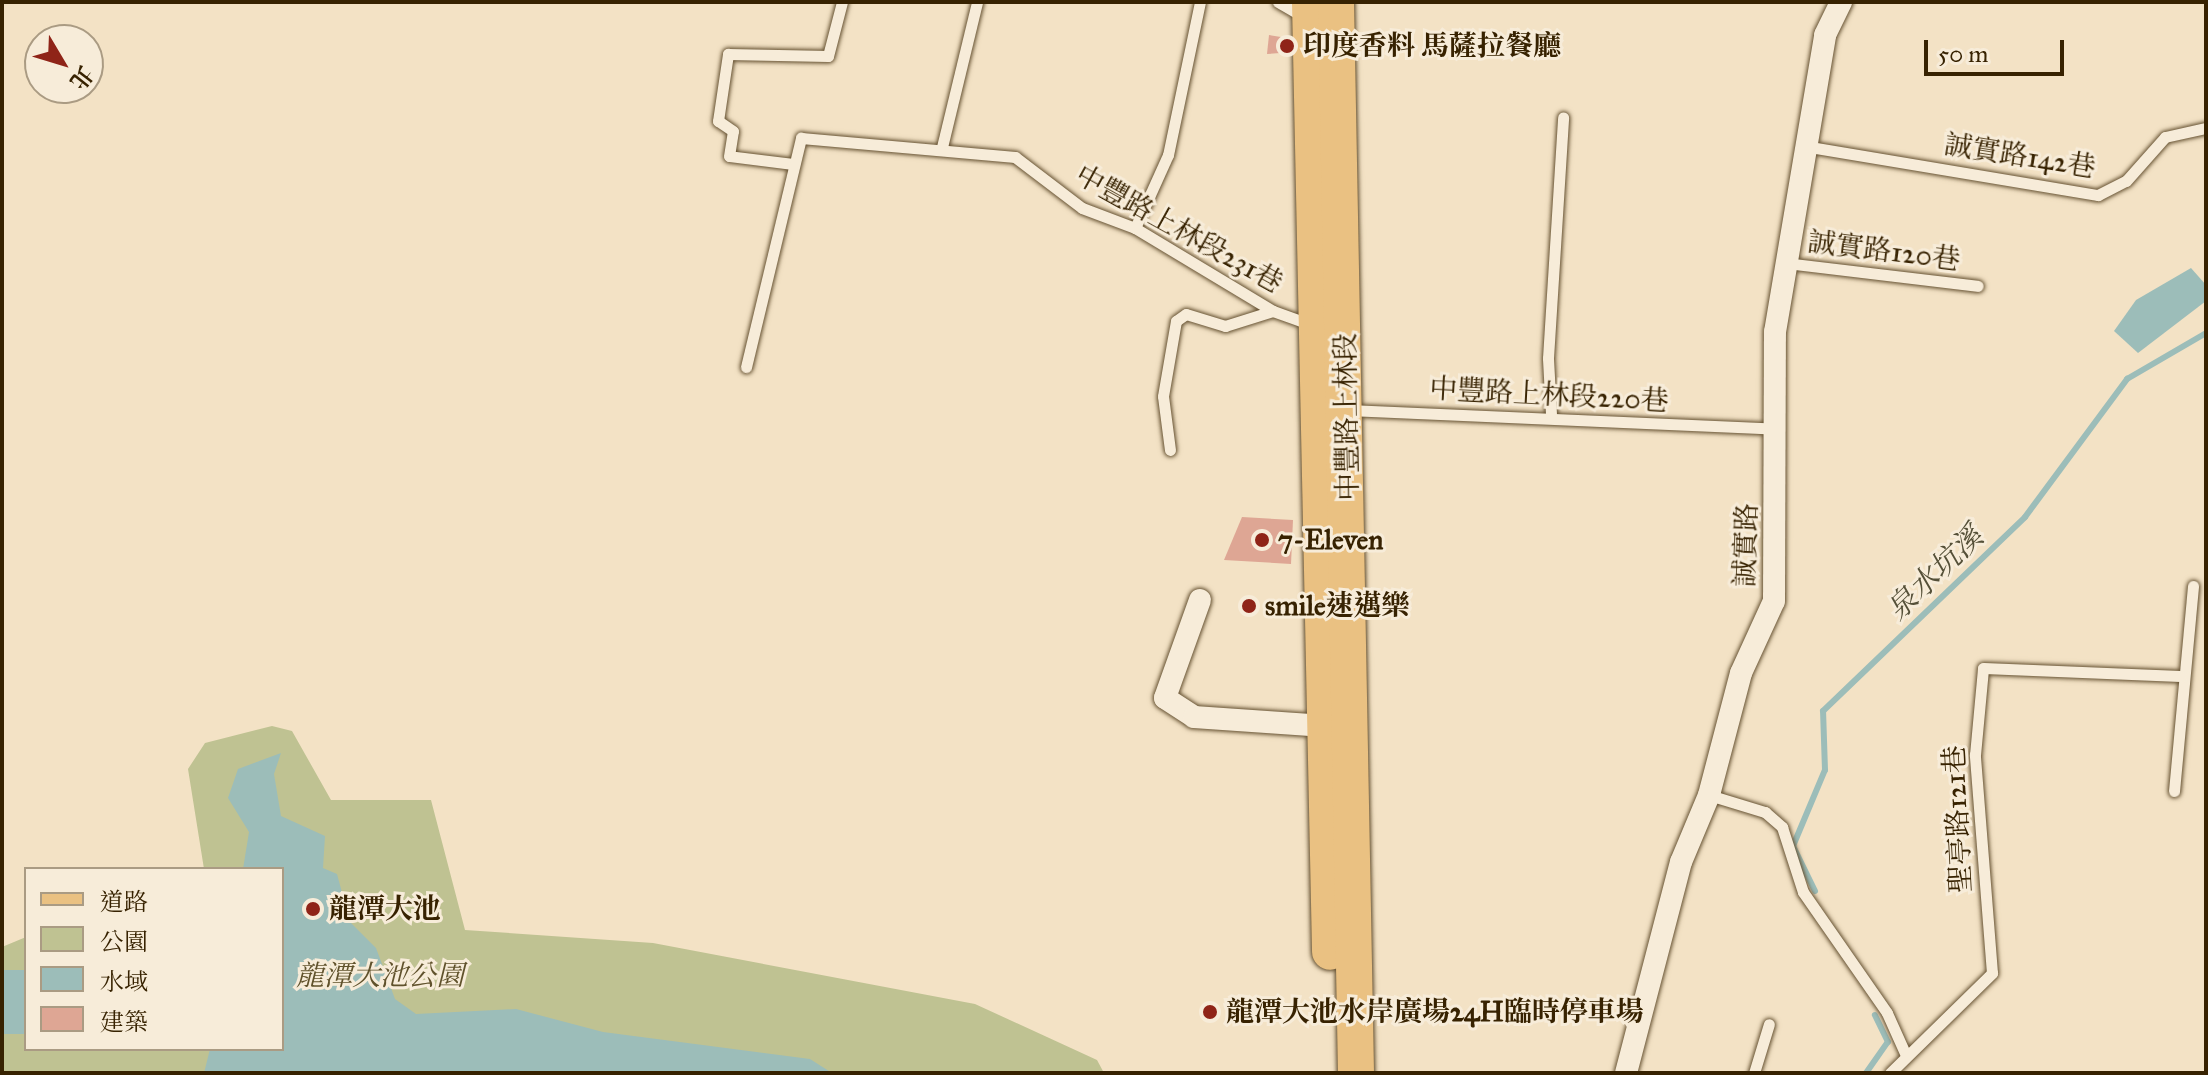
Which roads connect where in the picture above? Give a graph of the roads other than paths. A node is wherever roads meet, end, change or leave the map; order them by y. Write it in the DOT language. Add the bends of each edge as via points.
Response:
graph roads {
  1 [pos="842,2"];
  2 [pos="977,2"];
  3 [pos="1200,2"];
  4 [pos="1278,2"];
  5 [pos="1841,2"];
  6 [pos="1318,8"];
  7 [pos="1563,117"];
  8 [pos="2206,128"];
  9 [pos="1804,146"];
  10 [pos="942,147"];
  11 [pos="793,164"];
  12 [pos="1135,228"];
  13 [pos="1785,263"];
  14 [pos="1978,286"];
  15 [pos="1273,311"];
  16 [pos="1331,331"];
  17 [pos="746,367"];
  18 [pos="1332,410"];
  19 [pos="1551,414"];
  20 [pos="1778,429"];
  21 [pos="1170,450"];
  22 [pos="2193,586"];
  23 [pos="1200,600"];
  24 [pos="2181,676"];
  25 [pos="1325,726"];
  26 [pos="2174,791"];
  27 [pos="1709,795"];
  28 [pos="1769,1024"];
  29 [pos="1905,1053"];
  30 [pos="1332,1073"];
  31 [pos="1356,1073"];
  32 [pos="1626,1073"];
  33 [pos="1754,1073"];
  34 [pos="1890,1073"];
  1 -- 11 [label="lane" via="828,56 728,54 718,121 733,131 729,156"];
  2 -- 10 [label="lane"];
  3 -- 12 [label="lane" via="1168,155"];
  4 -- 6 [label="lane"];
  5 -- 9 [label="street, 誠實路" via="1825,35"];
  6 -- 16 [label="main road, 中豐路上林段"];
  7 -- 19 [label="lane" via="1548,358"];
  8 -- 9 [label="lane, 誠實路142巷" via="2165,137 2126,181 2098,195"];
  9 -- 13 [label="street, 誠實路"];
  10 -- 11 [label="lane, 中豐路上林段231巷" via="801,138"];
  10 -- 12 [label="lane, 中豐路上林段231巷" via="1015,157 1082,208"];
  11 -- 17 [label="lane, 中豐路上林段231巷"];
  12 -- 15 [label="lane, 中豐路上林段231巷"];
  13 -- 14 [label="lane, 誠實路120巷"];
  13 -- 20 [label="street, 誠實路" via="1775,332"];
  15 -- 16 [label="lane, 中豐路上林段231巷"];
  15 -- 21 [label="lane" via="1225,326 1186,314 1176,321 1163,396"];
  16 -- 18 [label="main road, 中豐路上林段"];
  18 -- 19 [label="lane, 中豐路上林段220巷"];
  18 -- 25 [label="main road, 中豐路上林段"];
  18 -- 31 [label="main road, 中豐路上林段"];
  19 -- 20 [label="lane, 中豐路上林段220巷"];
  20 -- 27 [label="street, 誠實路" via="1777,590 1741,673"];
  22 -- 24 [label="lane"];
  23 -- 25 [label="street" via="1165,698 1194,717"];
  24 -- 26 [label="lane"];
  24 -- 29 [label="lane, 聖亭路121巷" via="1983,668 1975,755 1992,973"];
  25 -- 30 [label="main road, 中豐路上林段"];
  27 -- 29 [label="lane" via="1765,812 1782,827 1803,892 1887,1013"];
  27 -- 32 [label="street, 誠實路" via="1681,862"];
  28 -- 33 [label="lane"];
  29 -- 34 [label="lane, 聖亭路121巷"];
}
